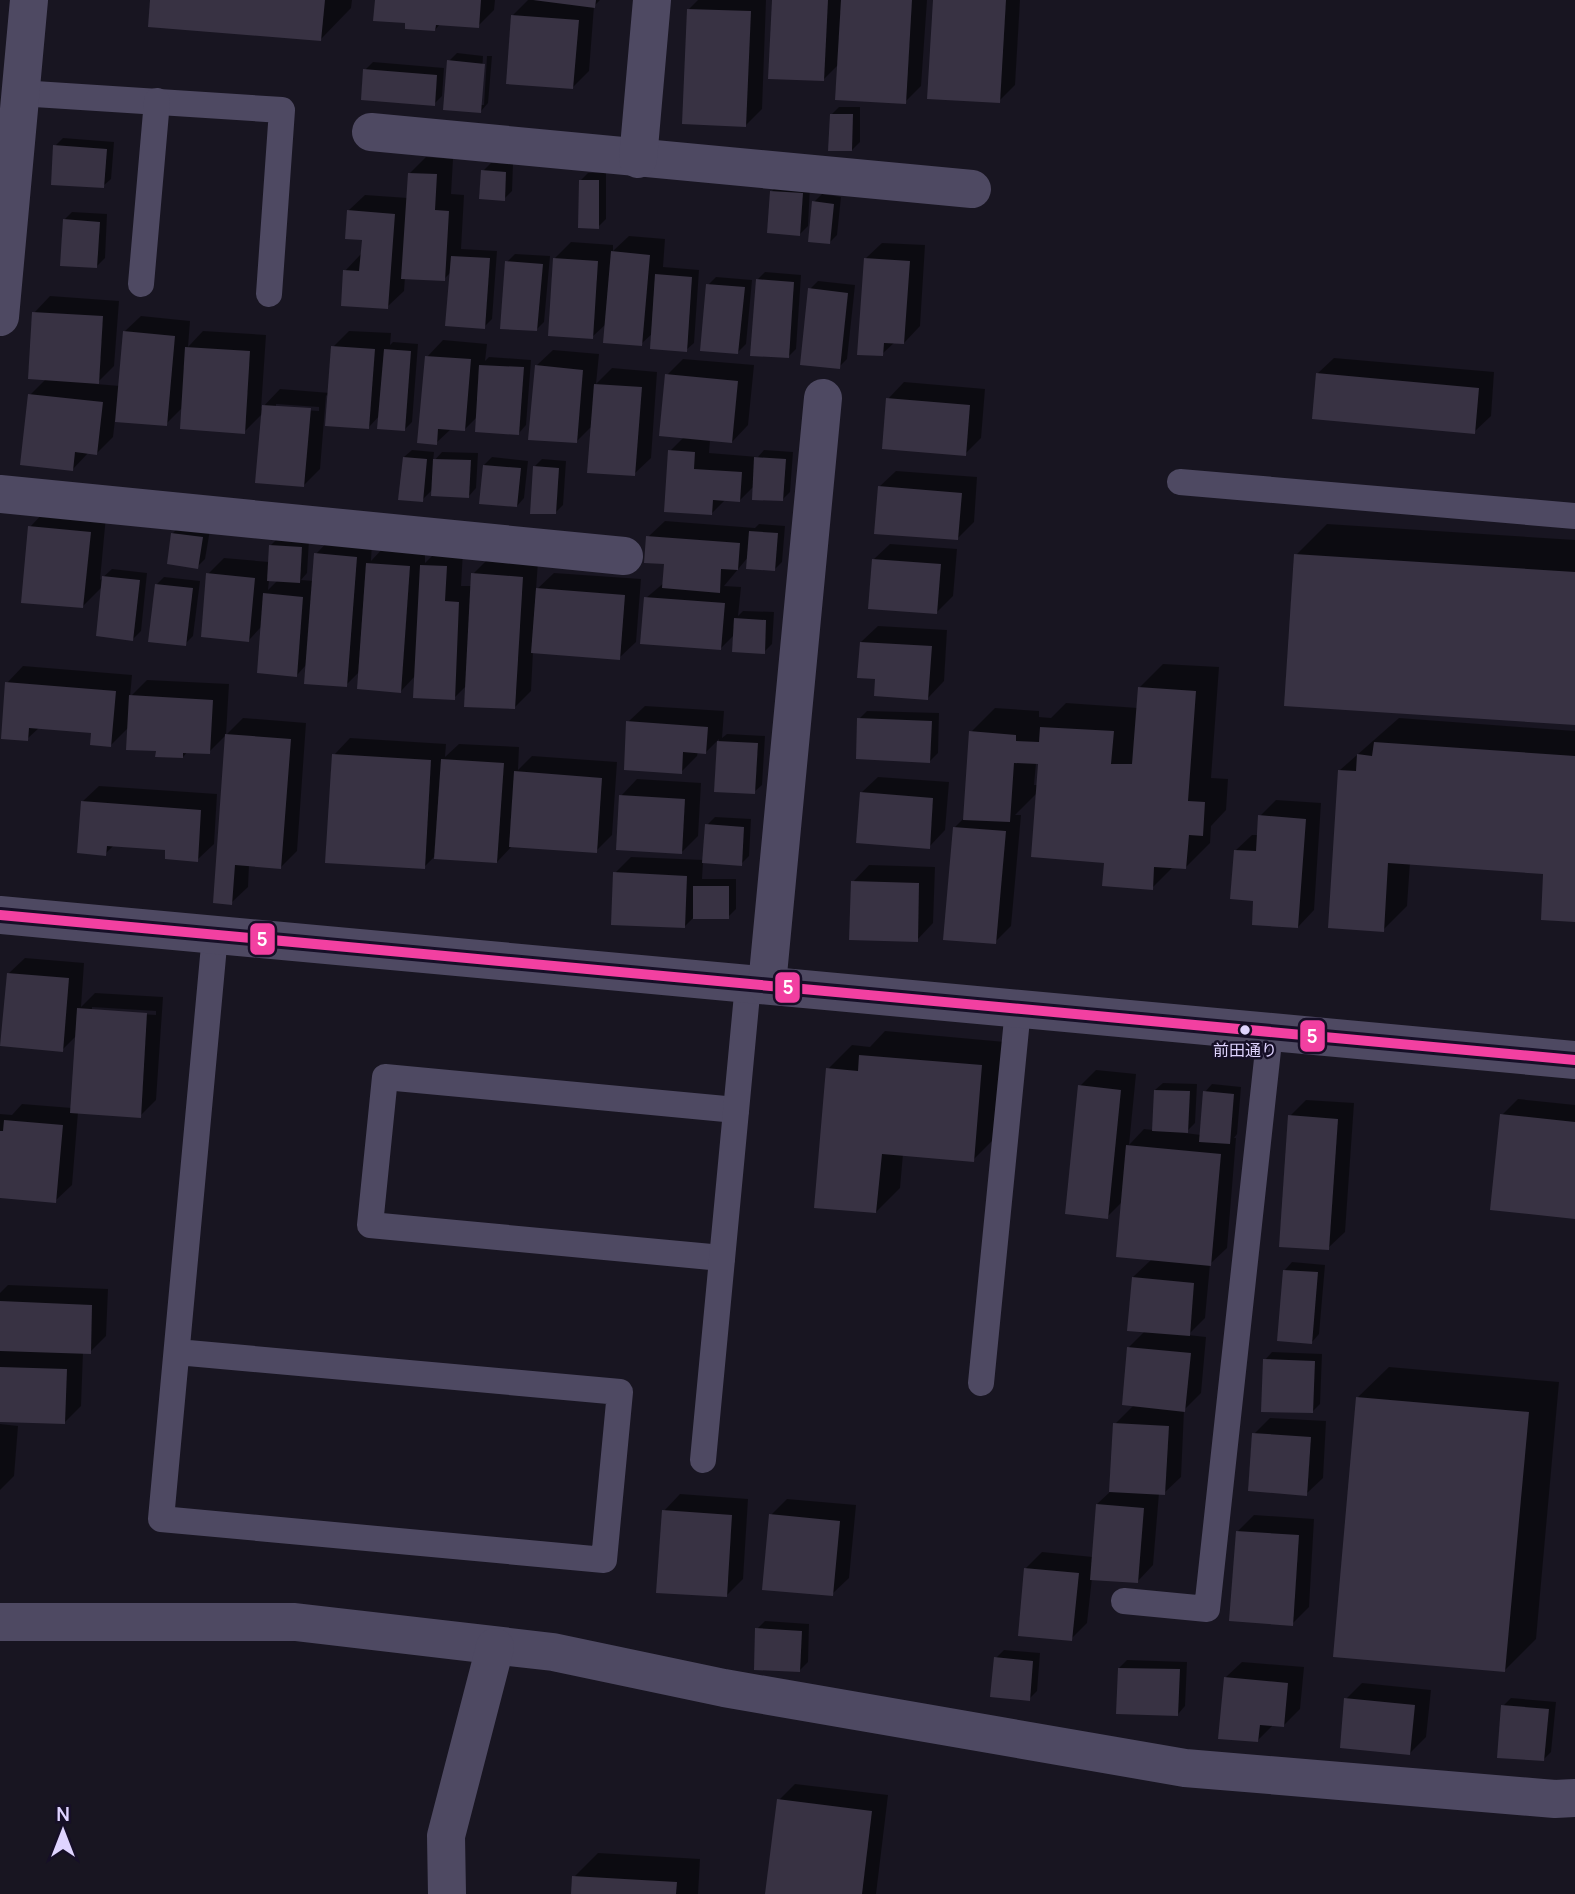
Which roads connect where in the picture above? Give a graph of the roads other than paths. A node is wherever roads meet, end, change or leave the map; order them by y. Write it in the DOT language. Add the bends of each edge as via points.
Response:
graph roads {
  1 [pos="29,0"];
  2 [pos="652,0"];
  3 [pos="10,92"];
  4 [pos="157,102"];
  5 [pos="371,132"];
  6 [pos="639,159"];
  7 [pos="972,189"];
  8 [pos="141,284"];
  9 [pos="269,293"];
  10 [pos="0,317"];
  11 [pos="823,398"];
  12 [pos="1180,482"];
  13 [pos="0,494"];
  14 [pos="1575,516"];
  15 [pos="624,556"];
  16 [pos="0,915"];
  17 [pos="215,934"];
  18 [pos="758,985"];
  19 [pos="1018,1009"];
  20 [pos="1270,1032"];
  21 [pos="1575,1060"];
  22 [pos="736,1110"];
  23 [pos="722,1258"];
  24 [pos="177,1352"];
  25 [pos="981,1384"];
  26 [pos="703,1460"];
  27 [pos="1124,1601"];
  28 [pos="0,1622"];
  29 [pos="495,1647"];
  30 [pos="1575,1798"];
  31 [pos="446,1894"];
  1 -- 3 [label="street"];
  2 -- 6 [label="street"];
  3 -- 4 [label="lane"];
  3 -- 10 [label="street"];
  4 -- 8 [label="lane"];
  4 -- 9 [label="lane" via="282,110"];
  5 -- 6 [label="street"];
  6 -- 7 [label="street"];
  11 -- 18 [label="street"];
  12 -- 14 [label="lane"];
  13 -- 15 [label="street"];
  16 -- 17 [label="street"];
  17 -- 18 [label="street"];
  17 -- 24 [label="lane"];
  18 -- 19 [label="street"];
  18 -- 22 [label="lane"];
  19 -- 20 [label="street"];
  19 -- 25 [label="lane"];
  20 -- 21 [label="street"];
  20 -- 27 [label="lane" via="1207,1609"];
  22 -- 23 [label="lane"];
  22 -- 23 [label="lane" via="385,1077 370,1225"];
  23 -- 26 [label="lane"];
  24 -- 24 [label="lane" via="161,1518 604,1560 620,1392"];
  28 -- 29 [label="street" via="295,1622"];
  29 -- 30 [label="street" via="552,1652 724,1688 1185,1768"];
  29 -- 31 [label="street" via="446,1836"];
}
